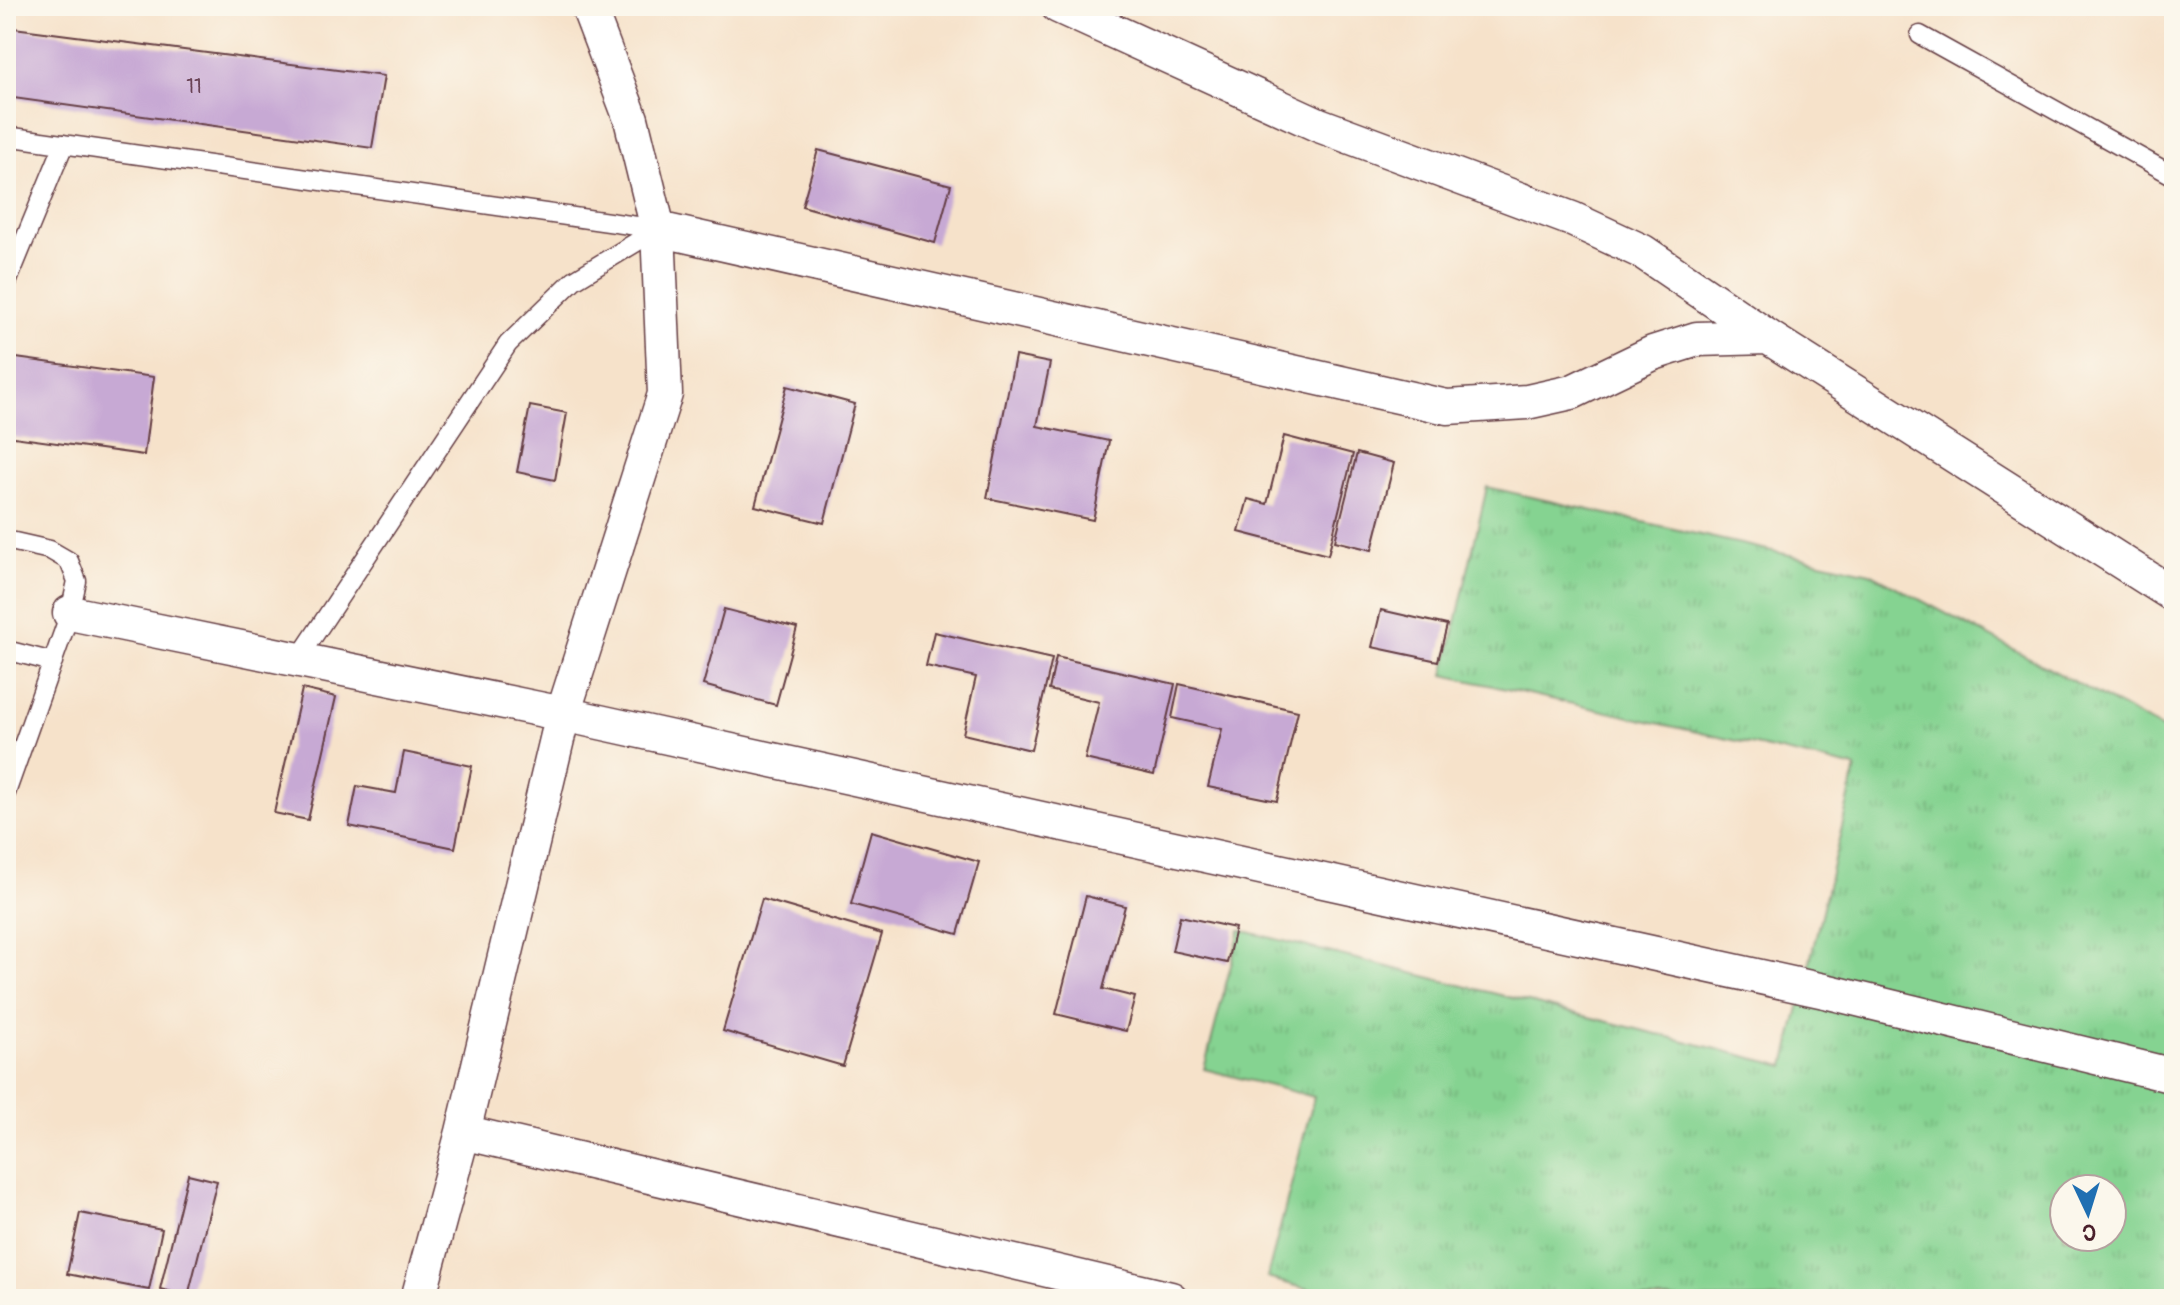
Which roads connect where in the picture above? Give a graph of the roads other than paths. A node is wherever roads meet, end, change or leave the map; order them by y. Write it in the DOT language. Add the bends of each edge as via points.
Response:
graph roads {
  1 [pos="588,6"];
  2 [pos="1058,6"];
  3 [pos="1920,35"];
  4 [pos="6,136"];
  5 [pos="64,144"];
  6 [pos="2174,176"];
  7 [pos="658,229"];
  8 [pos="6,285"];
  9 [pos="1768,337"];
  10 [pos="6,540"];
  11 [pos="2174,595"];
  12 [pos="70,613"];
  13 [pos="6,650"];
  14 [pos="299,658"];
  15 [pos="53,662"];
  16 [pos="563,714"];
  17 [pos="6,792"];
  18 [pos="2174,1076"];
  19 [pos="463,1132"];
  20 [pos="418,1299"];
  21 [pos="1171,1299"];
  1 -- 7 [label="street" via="631,119"];
  2 -- 9 [label="street" via="1319,125 1572,219 1643,252"];
  3 -- 6 [label="lane"];
  4 -- 5 [label="lane"];
  5 -- 7 [label="lane"];
  5 -- 8 [label="lane"];
  7 -- 9 [label="street" via="1447,407 1527,402 1572,392 1653,353 1697,339"];
  7 -- 14 [label="lane" via="574,280 508,344"];
  7 -- 16 [label="street" via="665,394"];
  9 -- 11 [label="street"];
  10 -- 12 [label="lane" via="50,550 69,561 77,581"];
  12 -- 14 [label="street"];
  12 -- 15 [label="lane"];
  13 -- 15 [label="lane"];
  14 -- 16 [label="street"];
  15 -- 17 [label="lane"];
  16 -- 18 [label="street" via="1829,992"];
  16 -- 19 [label="street"];
  19 -- 20 [label="street"];
  19 -- 21 [label="street"];
}
